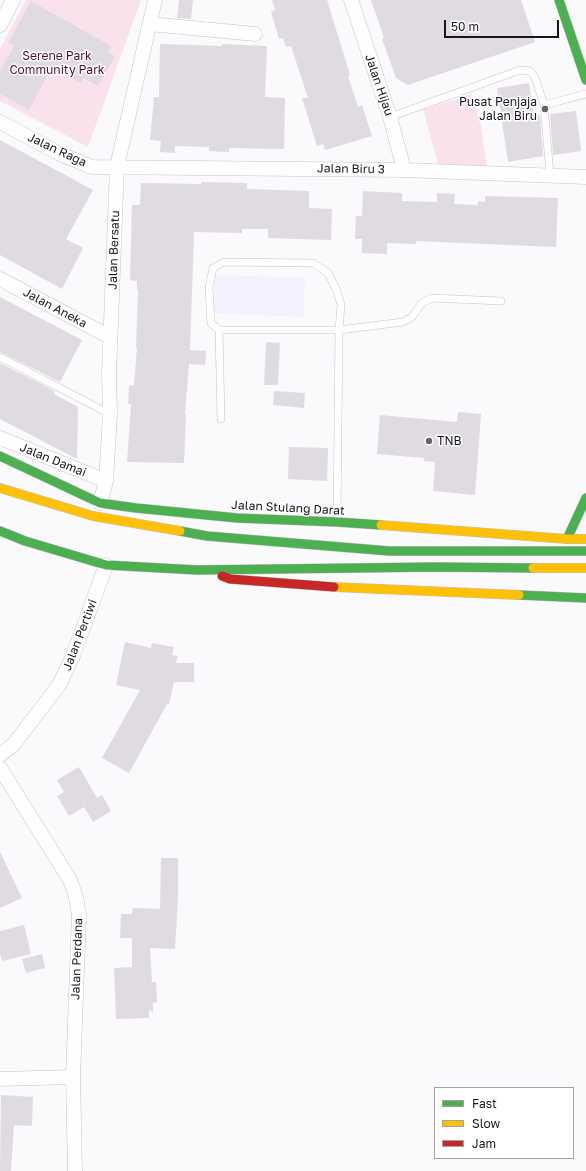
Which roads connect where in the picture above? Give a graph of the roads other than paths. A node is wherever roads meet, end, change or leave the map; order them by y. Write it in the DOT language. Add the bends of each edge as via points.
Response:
graph roads {
  1 [pos="13,0"];
  2 [pos="155,0"];
  3 [pos="351,0"];
  4 [pos="559,0"];
  5 [pos="150,24"];
  6 [pos="0,25"];
  7 [pos="255,34"];
  8 [pos="586,80"];
  9 [pos="586,94"];
  10 [pos="544,105"];
  11 [pos="390,117"];
  12 [pos="0,122"];
  13 [pos="117,166"];
  14 [pos="404,170"];
  15 [pos="550,175"];
  16 [pos="586,177"];
  17 [pos="0,279"];
  18 [pos="501,301"];
  19 [pos="219,330"];
  20 [pos="340,330"];
  21 [pos="110,337"];
  22 [pos="0,357"];
  23 [pos="110,414"];
  24 [pos="221,419"];
  25 [pos="0,438"];
  26 [pos="0,456"];
  27 [pos="106,481"];
  28 [pos="0,488"];
  29 [pos="586,498"];
  30 [pos="100,503"];
  31 [pos="337,522"];
  32 [pos="0,531"];
  33 [pos="567,538"];
  34 [pos="586,539"];
  35 [pos="586,551"];
  36 [pos="106,565"];
  37 [pos="586,568"];
  38 [pos="197,570"];
  39 [pos="586,598"];
  40 [pos="0,755"];
  41 [pos="0,768"];
  42 [pos="73,1077"];
  43 [pos="0,1079"];
  44 [pos="75,1171"];
  1 -- 6 [label="street"];
  2 -- 5 [label="street, Jalan Bersatu"];
  3 -- 11 [label="street, Jalan Hijau"];
  4 -- 8 [label="main road"];
  5 -- 7 [label="street"];
  5 -- 13 [label="street, Jalan Bersatu"];
  9 -- 10 [label="lane"];
  10 -- 11 [label="lane" via="535,77 530,71 520,70"];
  10 -- 15 [label="lane"];
  11 -- 14 [label="street, Jalan Hijau"];
  12 -- 13 [label="street, Jalan Raga" via="78,162 92,167"];
  13 -- 14 [label="street, Jalan Biru 3"];
  13 -- 21 [label="street, Jalan Bersatu"];
  14 -- 15 [label="street, Jalan Biru 3"];
  15 -- 16 [label="street, Jalan Biru 3"];
  17 -- 21 [label="street, Jalan Aneka"];
  18 -- 20 [label="lane" via="432,298 422,303 412,317 403,322"];
  19 -- 20 [label="lane"];
  19 -- 20 [label="lane" via="210,323 209,287 213,268 224,262 313,263 328,273 337,291 341,305"];
  19 -- 24 [label="lane"];
  20 -- 31 [label="lane"];
  21 -- 23 [label="street, Jalan Bersatu"];
  22 -- 23 [label="lane"];
  23 -- 27 [label="street, Jalan Bersatu"];
  25 -- 27 [label="street, Jalan Damai"];
  26 -- 30 [label="main road, Jalan Stulang Darat"];
  27 -- 30 [label="street, Jalan Bersatu"];
  28 -- 35 [label="main road" via="94,516 207,536 389,550"];
  29 -- 33 [label="main road"];
  30 -- 31 [label="main road, Jalan Stulang Darat" via="237,518"];
  31 -- 33 [label="main road, Jalan Stulang Darat"];
  32 -- 36 [label="main road"];
  33 -- 34 [label="main road, Jalan Stulang Darat"];
  36 -- 38 [label="main road"];
  36 -- 40 [label="street, Jalan Pertiwi" via="74,656 59,685 14,744"];
  37 -- 38 [label="main road" via="436,566"];
  38 -- 39 [label="main road" via="230,579 323,586"];
  41 -- 42 [label="street, Jalan Perdana" via="70,880 76,897 79,915"];
  42 -- 43 [label="street"];
  42 -- 44 [label="street, Jalan Perdana"];
}
